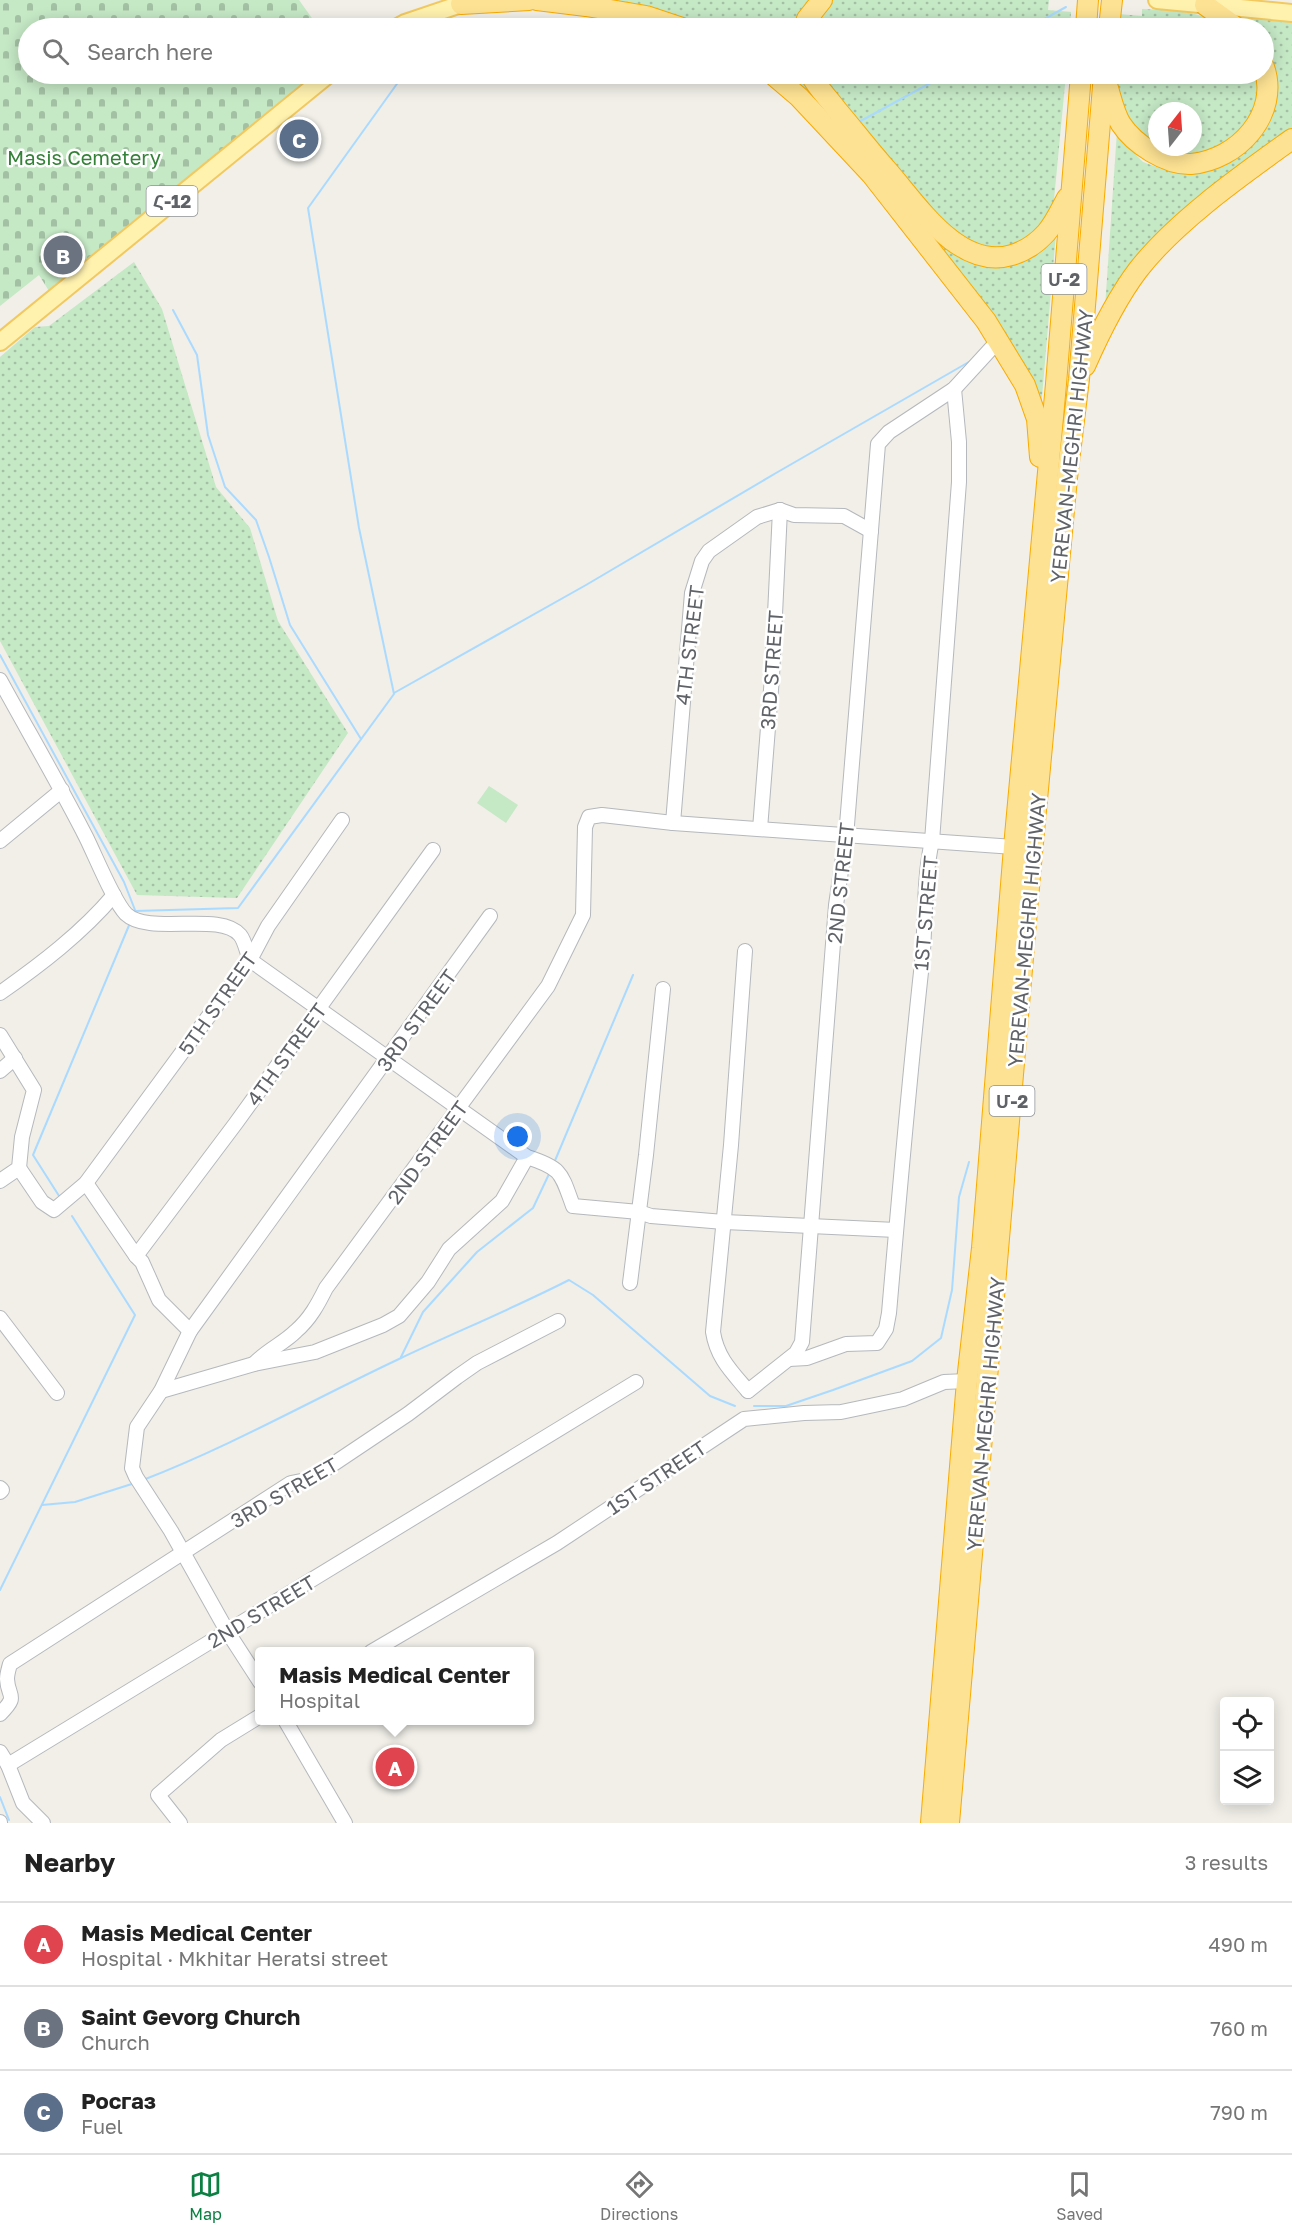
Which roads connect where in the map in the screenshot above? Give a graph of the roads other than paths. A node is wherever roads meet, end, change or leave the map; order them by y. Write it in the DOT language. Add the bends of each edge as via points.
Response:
graph roads {
  1 [pos="529,0"];
  2 [pos="537,0"];
  3 [pos="822,0"];
  4 [pos="1088,0"];
  5 [pos="1112,0"];
  6 [pos="1157,0"];
  7 [pos="467,2"];
  8 [pos="1210,2"];
  9 [pos="1292,13"];
  10 [pos="420,18"];
  11 [pos="652,18"];
  12 [pos="808,18"];
  13 [pos="1087,18"];
  14 [pos="1110,18"];
  15 [pos="1227,18"];
  16 [pos="317,84"];
  17 [pos="784,84"];
  18 [pos="818,84"];
  19 [pos="1080,84"];
  20 [pos="1103,84"];
  21 [pos="1107,84"];
  22 [pos="1268,84"];
  23 [pos="1292,139"];
  24 [pos="1070,193"];
  25 [pos="998,341"];
  26 [pos="0,342"];
  27 [pos="1079,379"];
  28 [pos="954,389"];
  29 [pos="1046,485"];
  30 [pos="780,510"];
  31 [pos="872,531"];
  32 [pos="2,688"];
  33 [pos="62,790"];
  34 [pos="342,820"];
  35 [pos="673,823"];
  36 [pos="760,830"];
  37 [pos="846,837"];
  38 [pos="0,841"];
  39 [pos="932,841"];
  40 [pos="1014,847"];
  41 [pos="433,850"];
  42 [pos="114,895"];
  43 [pos="490,916"];
  44 [pos="745,951"];
  45 [pos="250,960"];
  46 [pos="663,989"];
  47 [pos="0,993"];
  48 [pos="319,1009"];
  49 [pos="0,1035"];
  50 [pos="15,1058"];
  51 [pos="388,1059"];
  52 [pos="0,1071"];
  53 [pos="458,1110"];
  54 [pos="527,1157"];
  55 [pos="19,1168"];
  56 [pos="0,1181"];
  57 [pos="86,1183"];
  58 [pos="639,1212"];
  59 [pos="724,1222"];
  60 [pos="812,1227"];
  61 [pos="896,1230"];
  62 [pos="136,1256"];
  63 [pos="630,1283"];
  64 [pos="0,1318"];
  65 [pos="558,1321"];
  66 [pos="190,1331"];
  67 [pos="789,1359"];
  68 [pos="254,1364"];
  69 [pos="636,1382"];
  70 [pos="967,1382"];
  71 [pos="161,1391"];
  72 [pos="748,1391"];
  73 [pos="57,1393"];
  74 [pos="748,1418"];
  75 [pos="183,1554"];
  76 [pos="227,1631"];
  77 [pos="380,1647"];
  78 [pos="255,1674"];
  79 [pos="0,1714"];
  80 [pos="255,1719"];
  81 [pos="288,1725"];
  82 [pos="0,1752"];
  83 [pos="8,1765"];
  84 [pos="343,1822"];
  85 [pos="43,1823"];
  86 [pos="180,1823"];
  87 [pos="931,1823"];
  88 [pos="949,1823"];
  1 -- 7 [label="highway"];
  2 -- 11 [label="highway"];
  3 -- 12 [label="highway"];
  4 -- 13 [label="highway"];
  5 -- 14 [label="highway"];
  6 -- 8 [label="main road"];
  7 -- 10 [label="main road"];
  8 -- 9 [label="main road"];
  8 -- 15 [label="highway"];
  16 -- 26 [label="main road, Հ-12"];
  17 -- 25 [label="highway" via="872,175"];
  18 -- 24 [label="highway" via="913,200 950,240 967,252 1004,257 1021,252 1047,232"];
  19 -- 24 [label="highway, YEREVAN-MEGHRI HIGHWAY / Մ-2"];
  20 -- 27 [label="highway, YEREVAN-MEGHRI HIGHWAY / Մ-2"];
  21 -- 22 [label="highway" via="1119,121 1128,133 1147,150 1190,164 1237,146 1263,112"];
  23 -- 27 [label="highway" via="1183,223 1155,250 1114,306"];
  24 -- 29 [label="highway, YEREVAN-MEGHRI HIGHWAY / Մ-2"];
  25 -- 28 [label="street"];
  25 -- 29 [label="highway" via="1025,385 1037,419"];
  27 -- 88 [label="highway, YEREVAN-MEGHRI HIGHWAY / Մ-2" via="1033,840"];
  28 -- 31 [label="street, 2ND STREET" via="889,432 878,444"];
  28 -- 39 [label="street, 1ST STREET" via="959,482"];
  29 -- 40 [label="highway, YEREVAN-MEGHRI HIGHWAY / Մ-2"];
  30 -- 31 [label="street" via="794,515 844,516"];
  30 -- 35 [label="street, 4TH STREET" via="757,517 702,561 692,593"];
  30 -- 36 [label="street, 3RD STREET"];
  31 -- 37 [label="street, 2ND STREET"];
  32 -- 33 [label="street"];
  33 -- 38 [label="street"];
  33 -- 42 [label="street"];
  34 -- 45 [label="street, 5TH STREET" via="268,926"];
  35 -- 36 [label="street"];
  35 -- 53 [label="street, 2ND STREET" via="589,817 585,827 582,915 572,940 548,986"];
  36 -- 37 [label="street"];
  37 -- 39 [label="street"];
  37 -- 60 [label="street, 2ND STREET" via="836,905"];
  39 -- 40 [label="street"];
  39 -- 61 [label="street, 1ST STREET"];
  40 -- 70 [label="highway, YEREVAN-MEGHRI HIGHWAY / Մ-2" via="982,1248"];
  41 -- 48 [label="street, 4TH STREET"];
  42 -- 45 [label="street" via="130,917 153,924 197,923 233,928 242,937"];
  42 -- 47 [label="street" via="99,913"];
  43 -- 51 [label="street, 3RD STREET"];
  44 -- 59 [label="street"];
  45 -- 48 [label="street"];
  45 -- 57 [label="street, 5TH STREET"];
  46 -- 58 [label="street"];
  48 -- 51 [label="street"];
  48 -- 62 [label="street, 4TH STREET"];
  49 -- 50 [label="street"];
  50 -- 52 [label="street"];
  50 -- 55 [label="street" via="34,1090"];
  51 -- 53 [label="street"];
  51 -- 66 [label="street, 3RD STREET"];
  53 -- 54 [label="street"];
  53 -- 68 [label="street, 2ND STREET" via="326,1288 315,1311 296,1332"];
  54 -- 58 [label="street" via="554,1168 573,1206"];
  54 -- 68 [label="street" via="502,1201 449,1249 399,1316 315,1352"];
  55 -- 56 [label="street"];
  55 -- 57 [label="street, 5TH STREET" via="42,1202 54,1210"];
  57 -- 62 [label="street"];
  58 -- 59 [label="street"];
  58 -- 63 [label="street"];
  59 -- 60 [label="street"];
  59 -- 72 [label="street" via="713,1332 725,1363"];
  60 -- 61 [label="street"];
  60 -- 67 [label="street, 2ND STREET" via="802,1342"];
  61 -- 67 [label="street, 1ST STREET" via="889,1313 886,1329 877,1343 846,1344 807,1358"];
  62 -- 66 [label="street" via="159,1300"];
  64 -- 73 [label="street"];
  65 -- 75 [label="street, 3RD STREET" via="477,1363 310,1479 291,1483"];
  66 -- 71 [label="street, 3RD STREET"];
  67 -- 72 [label="street, 2ND STREET"];
  68 -- 71 [label="street, 2ND STREET"];
  69 -- 76 [label="street, 2ND STREET"];
  70 -- 74 [label="street, 1ST STREET" via="944,1382 903,1399 841,1412"];
  70 -- 87 [label="highway, YEREVAN-MEGHRI HIGHWAY / Մ-2"];
  71 -- 75 [label="street, 3RD STREET" via="138,1427 132,1468"];
  72 -- 74 [label="street"];
  74 -- 77 [label="street, 1ST STREET" via="557,1543"];
  75 -- 76 [label="street"];
  75 -- 79 [label="street, 3RD STREET" via="10,1664 7,1679 12,1695 9,1706"];
  76 -- 78 [label="street"];
  76 -- 83 [label="street, 2ND STREET"];
  80 -- 86 [label="street" via="221,1740 158,1795"];
  81 -- 84 [label="street"];
  82 -- 83 [label="street"];
  83 -- 85 [label="street" via="23,1803"];
}
